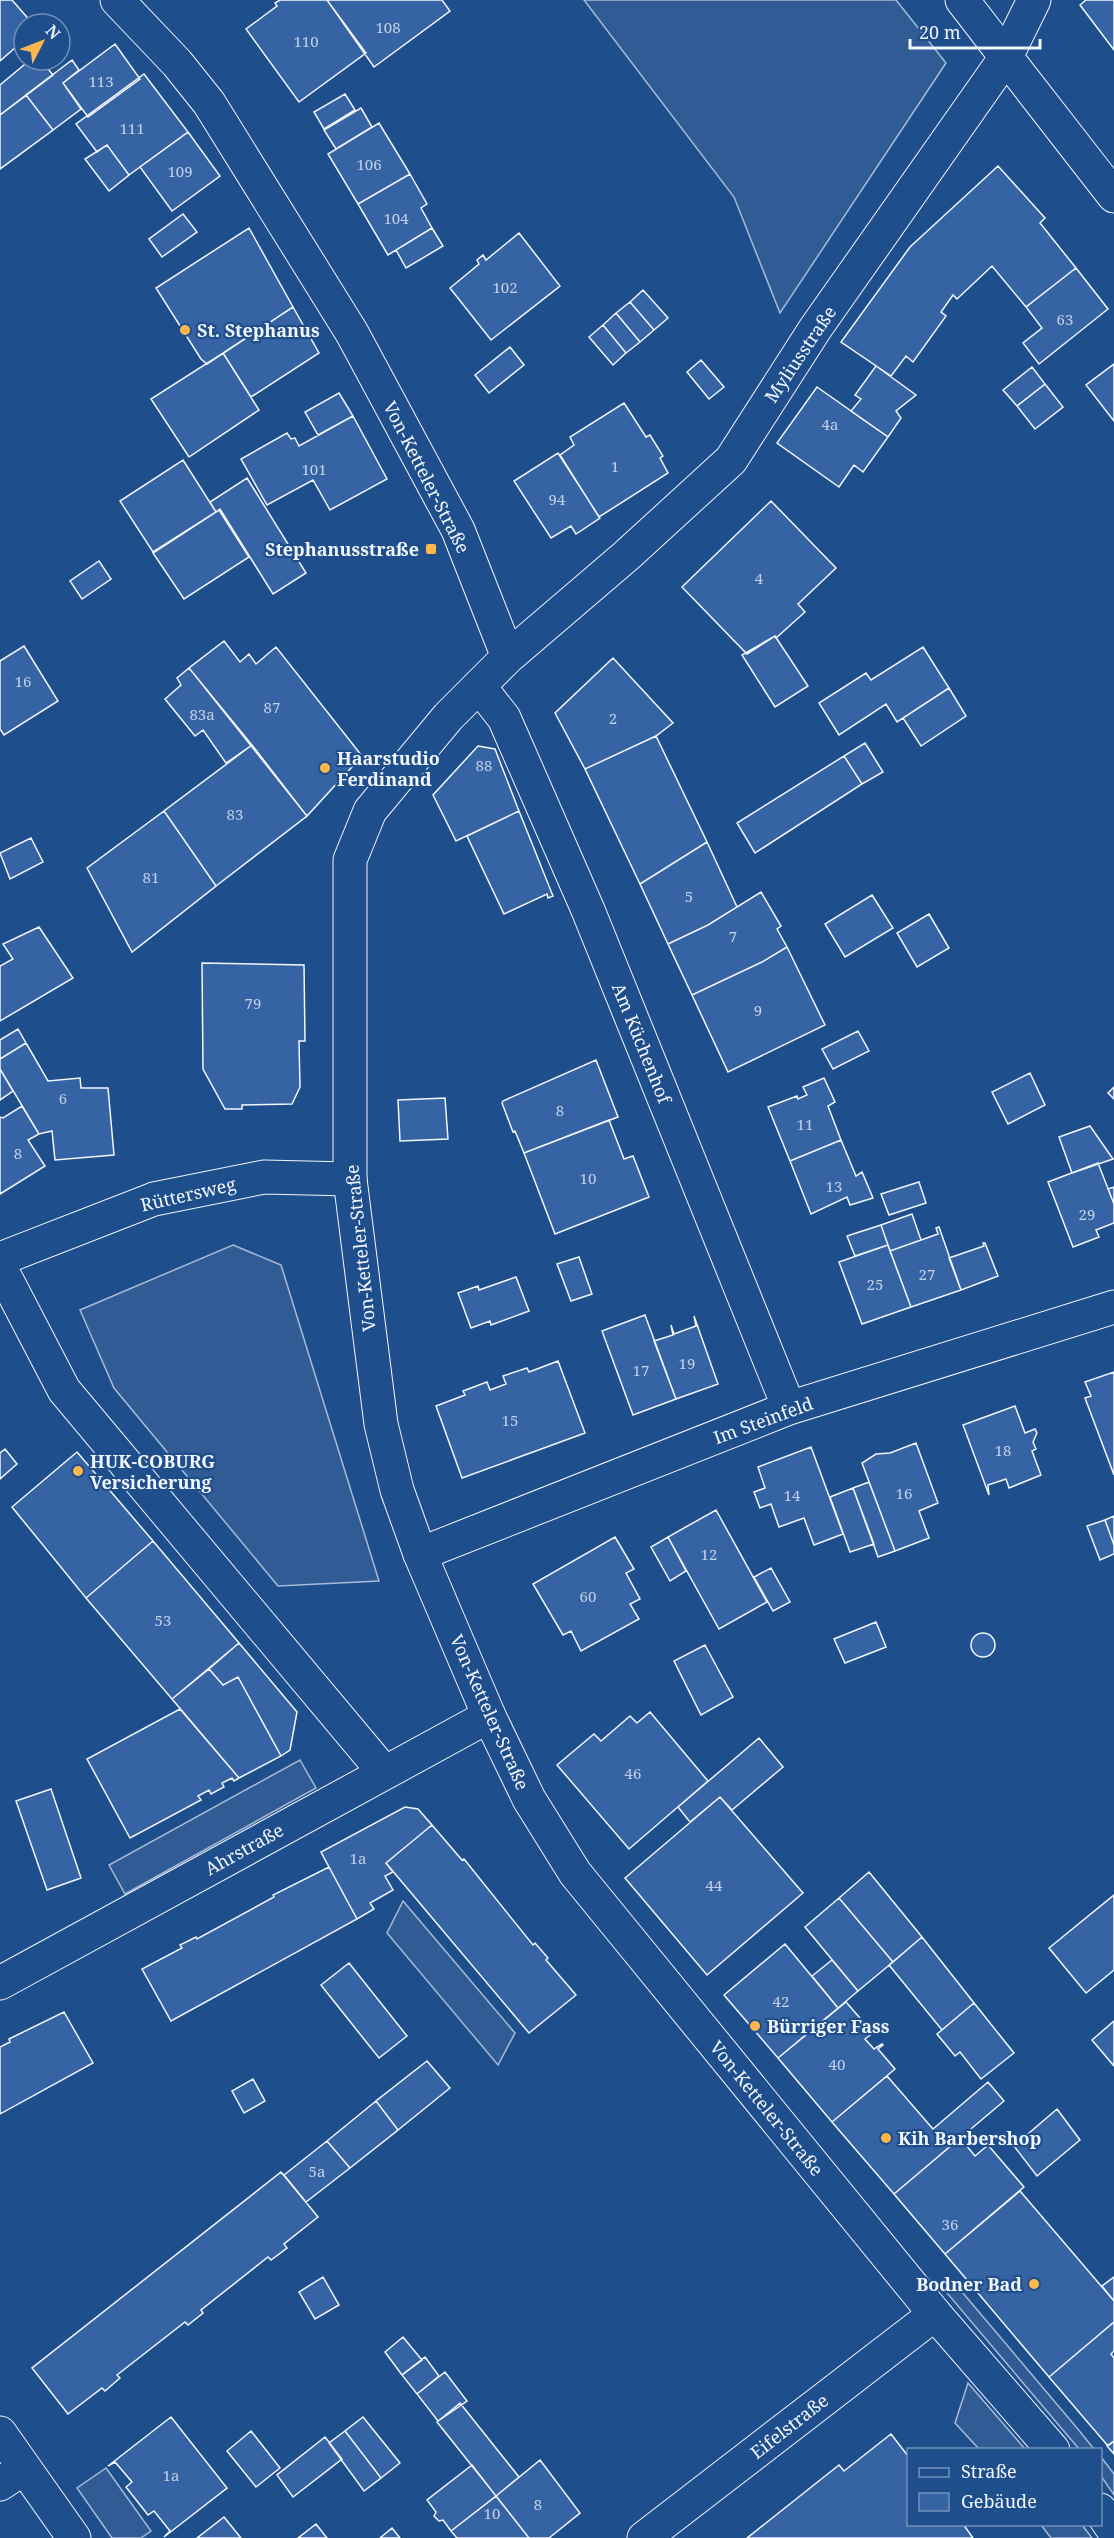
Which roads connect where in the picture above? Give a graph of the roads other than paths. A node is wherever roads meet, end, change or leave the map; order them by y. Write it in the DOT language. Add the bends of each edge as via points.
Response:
graph roads {
  1 [pos="117,0"];
  2 [pos="962,0"];
  3 [pos="1034,0"];
  4 [pos="1006,57"];
  5 [pos="1114,195"];
  6 [pos="508,657"];
  7 [pos="479,686"];
  8 [pos="350,1179"];
  9 [pos="0,1259"];
  10 [pos="0,1267"];
  11 [pos="1114,1307"];
  12 [pos="789,1408"];
  13 [pos="420,1554"];
  14 [pos="489,1716"];
  15 [pos="384,1772"];
  16 [pos="0,1983"];
  17 [pos="935,2314"];
  18 [pos="0,2433"];
  19 [pos="1051,2448"];
  20 [pos="12,2476"];
  21 [pos="1102,2512"];
  22 [pos="1114,2531"];
  23 [pos="74,2538"];
  24 [pos="644,2538"];
  1 -- 6 [label="street, Von-Ketteler-Straße" via="209,103 352,333 458,530"];
  2 -- 4 [label="street"];
  3 -- 4 [label="street, Myliusstraße"];
  4 -- 5 [label="street"];
  4 -- 6 [label="street, Myliusstraße" via="815,329 731,460"];
  6 -- 7 [label="street, Von-Ketteler-Straße"];
  7 -- 8 [label="street, Von-Ketteler-Straße" via="448,717 370,812 350,860"];
  7 -- 12 [label="street, Am Küchenhof" via="504,718 588,910"];
  8 -- 9 [label="street, Rüttersweg" via="264,1177 154,1199"];
  8 -- 13 [label="street, Von-Ketteler-Straße" via="381,1424 397,1490"];
  10 -- 15 [label="street" via="64,1390"];
  11 -- 12 [label="street, Im Steinfeld"];
  12 -- 13 [label="street, Im Steinfeld"];
  13 -- 14 [label="street, Von-Ketteler-Straße"];
  14 -- 15 [label="street, Ahrstraße"];
  14 -- 17 [label="street, Von-Ketteler-Straße" via="530,1799 576,1873"];
  15 -- 16 [label="street, Ahrstraße"];
  17 -- 19 [label="street, Von-Ketteler-Straße"];
  17 -- 24 [label="street, Eifelstraße"];
  18 -- 20 [label="street"];
  20 -- 23 [label="street"];
  21 -- 22 [label="street"];
}
